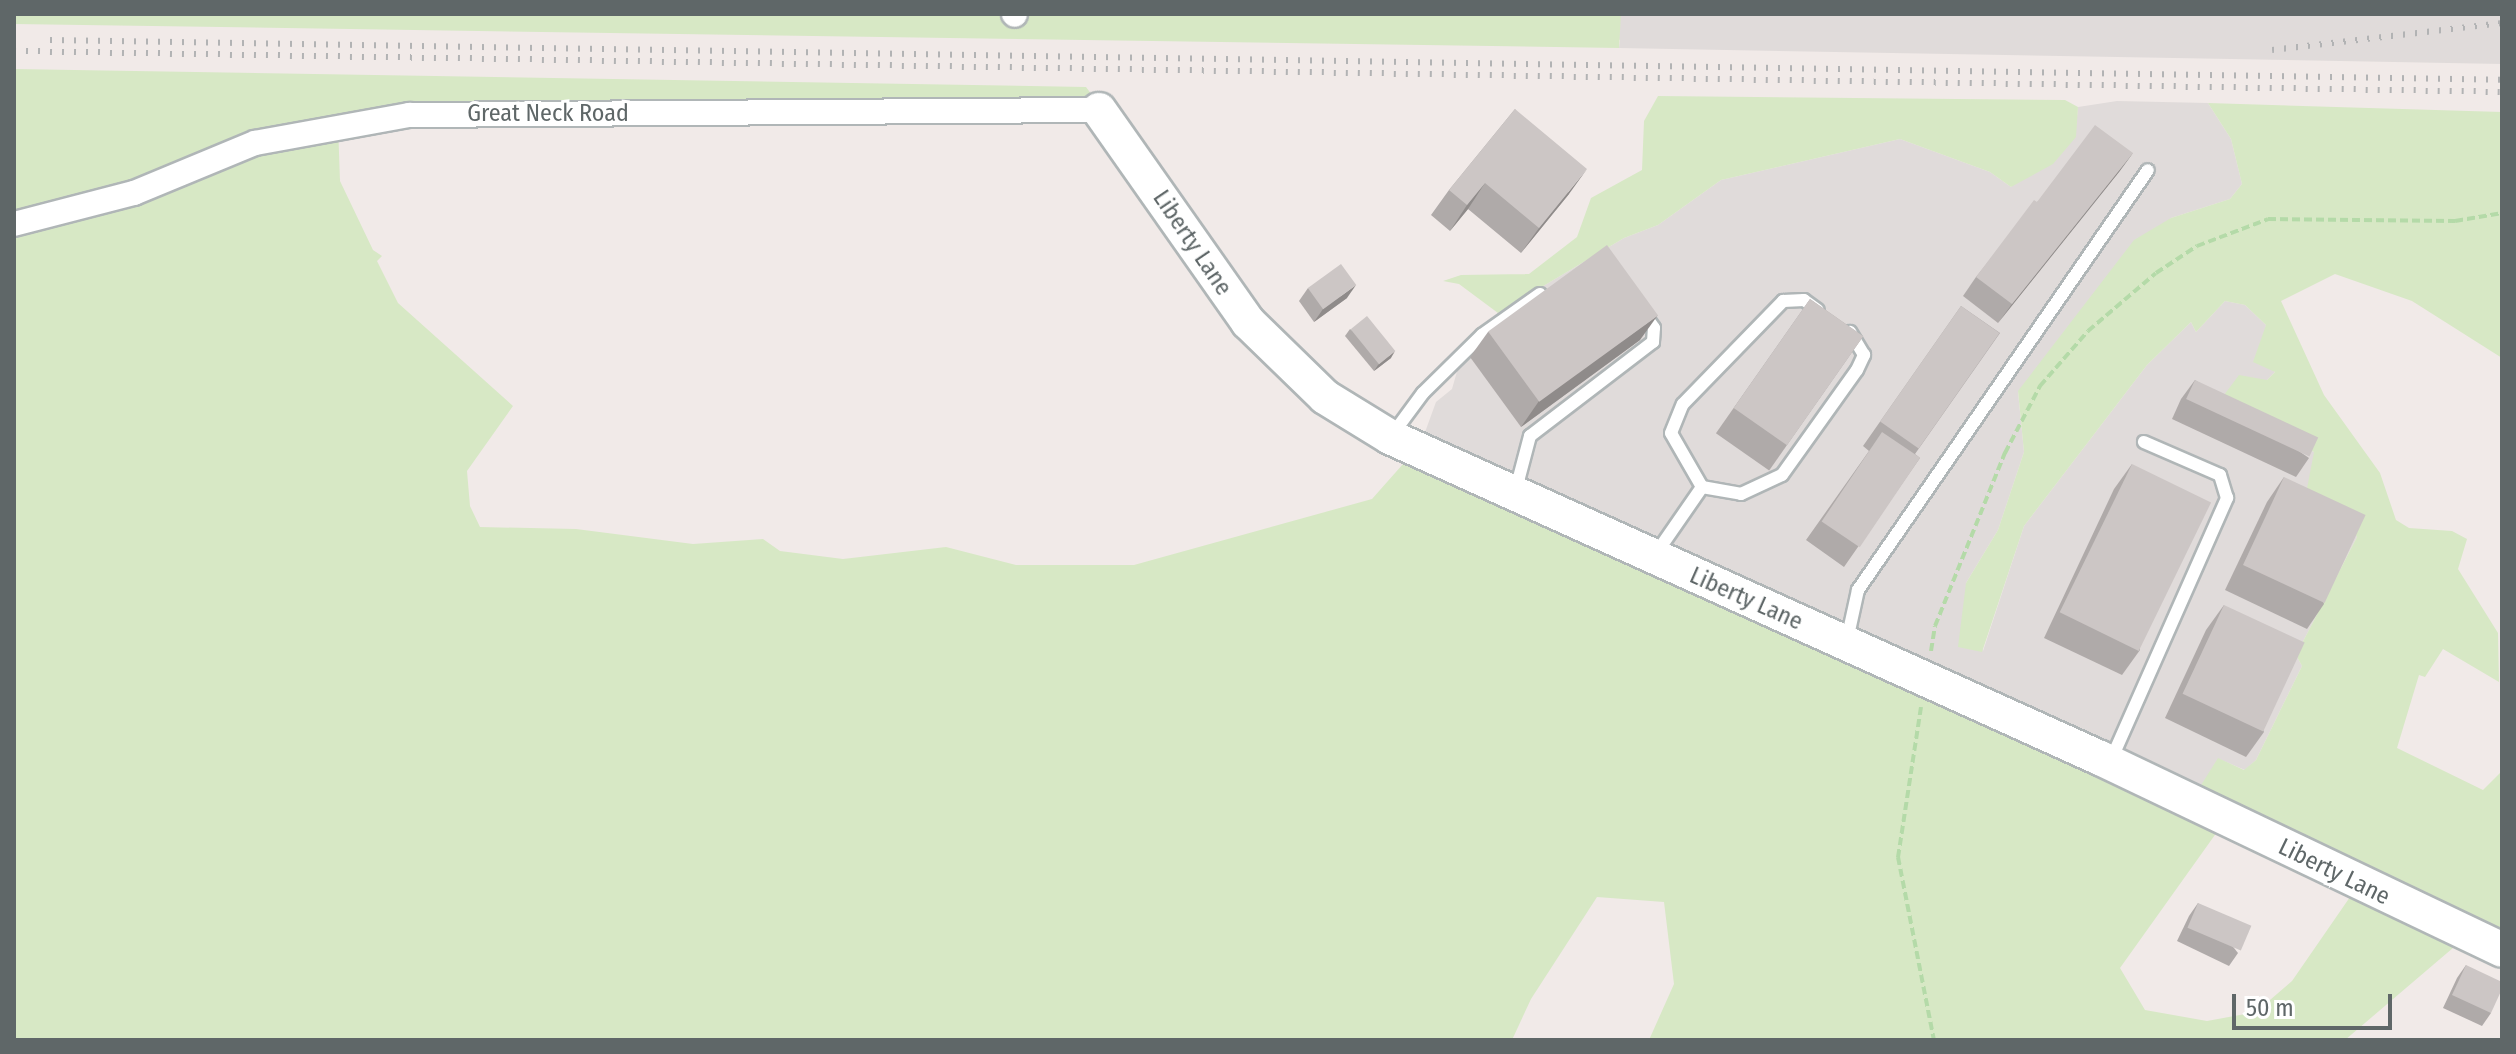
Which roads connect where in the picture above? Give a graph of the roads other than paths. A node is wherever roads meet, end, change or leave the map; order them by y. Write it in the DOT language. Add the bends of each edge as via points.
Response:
graph roads {
  1 [pos="1099,110"];
  2 [pos="2148,170"];
  3 [pos="14,224"];
  4 [pos="1555,284"];
  5 [pos="1636,301"];
  6 [pos="1829,317"];
  7 [pos="1841,325"];
  8 [pos="1390,437"];
  9 [pos="2144,442"];
  10 [pos="1702,487"];
  11 [pos="1515,495"];
  12 [pos="1654,558"];
  13 [pos="1846,644"];
  14 [pos="2110,763"];
  15 [pos="2502,950"];
  1 -- 3 [label="street, Great Neck Road" via="409,115 255,143 134,193"];
  1 -- 8 [label="street, Liberty Lane" via="1248,322 1325,397"];
  2 -- 13 [label="lane" via="1858,590"];
  4 -- 8 [label="lane" via="1482,335 1423,393"];
  5 -- 11 [label="lane" via="1654,328 1653,342 1530,436"];
  6 -- 10 [label="lane" via="1804,300 1783,301 1683,404 1671,433"];
  7 -- 10 [label="lane" via="1853,334 1864,355 1782,475 1741,494"];
  8 -- 11 [label="street, Liberty Lane"];
  9 -- 14 [label="lane" via="2220,475 2227,498"];
  10 -- 12 [label="lane"];
  11 -- 12 [label="street, Liberty Lane"];
  12 -- 13 [label="street, Liberty Lane"];
  13 -- 14 [label="street, Liberty Lane"];
  14 -- 15 [label="street, Liberty Lane"];
}
